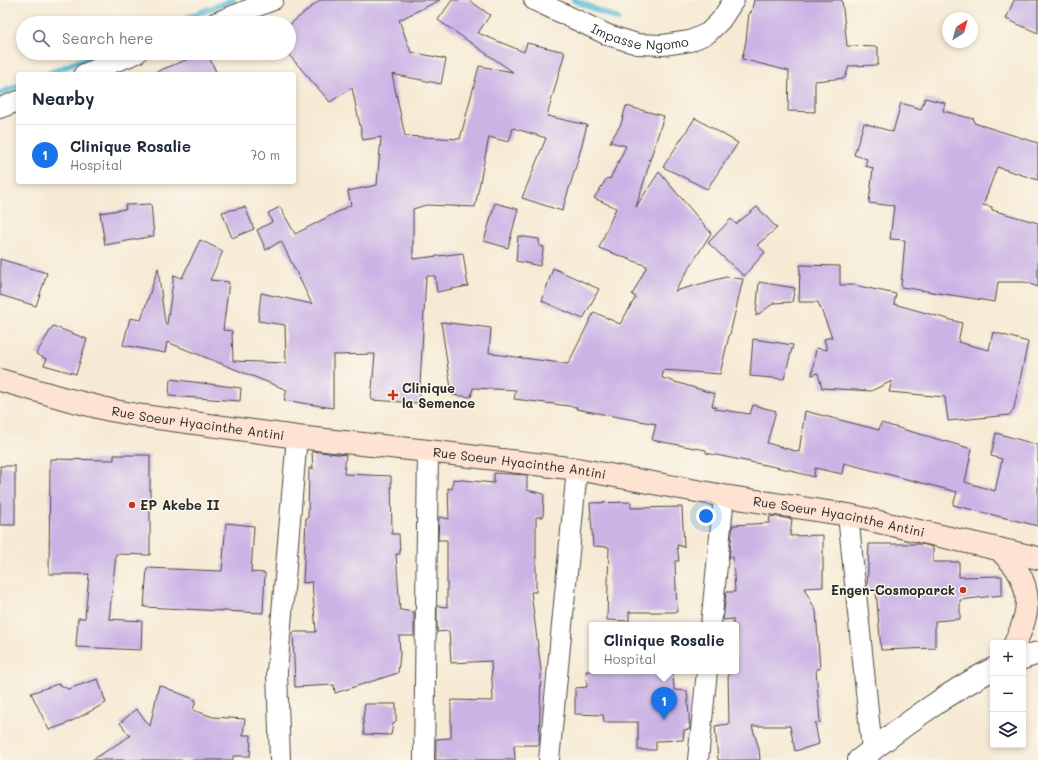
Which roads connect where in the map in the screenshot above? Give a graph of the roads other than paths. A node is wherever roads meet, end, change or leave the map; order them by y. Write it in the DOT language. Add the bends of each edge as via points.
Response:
graph roads {
  1 [pos="273,0"];
  2 [pos="534,0"];
  3 [pos="734,0"];
  4 [pos="233,16"];
  5 [pos="119,60"];
  6 [pos="89,72"];
  7 [pos="16,102"];
  8 [pos="0,108"];
  9 [pos="0,380"];
  10 [pos="297,437"];
  11 [pos="428,451"];
  12 [pos="577,469"];
  13 [pos="724,496"];
  14 [pos="848,515"];
  15 [pos="999,549"];
  16 [pos="1038,558"];
  17 [pos="711,622"];
  18 [pos="1016,640"];
  19 [pos="1038,653"];
  20 [pos="1026,657"];
  21 [pos="990,671"];
  22 [pos="707,674"];
  23 [pos="866,757"];
  24 [pos="280,760"];
  25 [pos="424,760"];
  26 [pos="548,760"];
  27 [pos="698,760"];
  1 -- 4 [label="street"];
  2 -- 3 [label="street, Impasse Ngomo" via="608,35 638,44 663,45 690,41 708,33 721,20"];
  5 -- 6 [label="street"];
  7 -- 8 [label="street"];
  9 -- 10 [label="main road, Rue Soeur Hyacinthe Antini" via="110,410"];
  10 -- 11 [label="main road, Rue Soeur Hyacinthe Antini"];
  10 -- 24 [label="street" via="277,672"];
  11 -- 12 [label="main road, Rue Soeur Hyacinthe Antini"];
  11 -- 25 [label="street"];
  12 -- 13 [label="main road, Rue Soeur Hyacinthe Antini"];
  12 -- 26 [label="street"];
  13 -- 14 [label="main road, Rue Soeur Hyacinthe Antini"];
  13 -- 17 [label="street"];
  14 -- 15 [label="main road, Rue Soeur Hyacinthe Antini"];
  14 -- 23 [label="street"];
  15 -- 16 [label="main road, Rue Soeur Hyacinthe Antini"];
  15 -- 18 [label="main road" via="1016,568 1025,587 1026,618"];
  19 -- 20 [label="street"];
  21 -- 23 [label="street" via="934,704"];
  22 -- 27 [label="street"];
}
